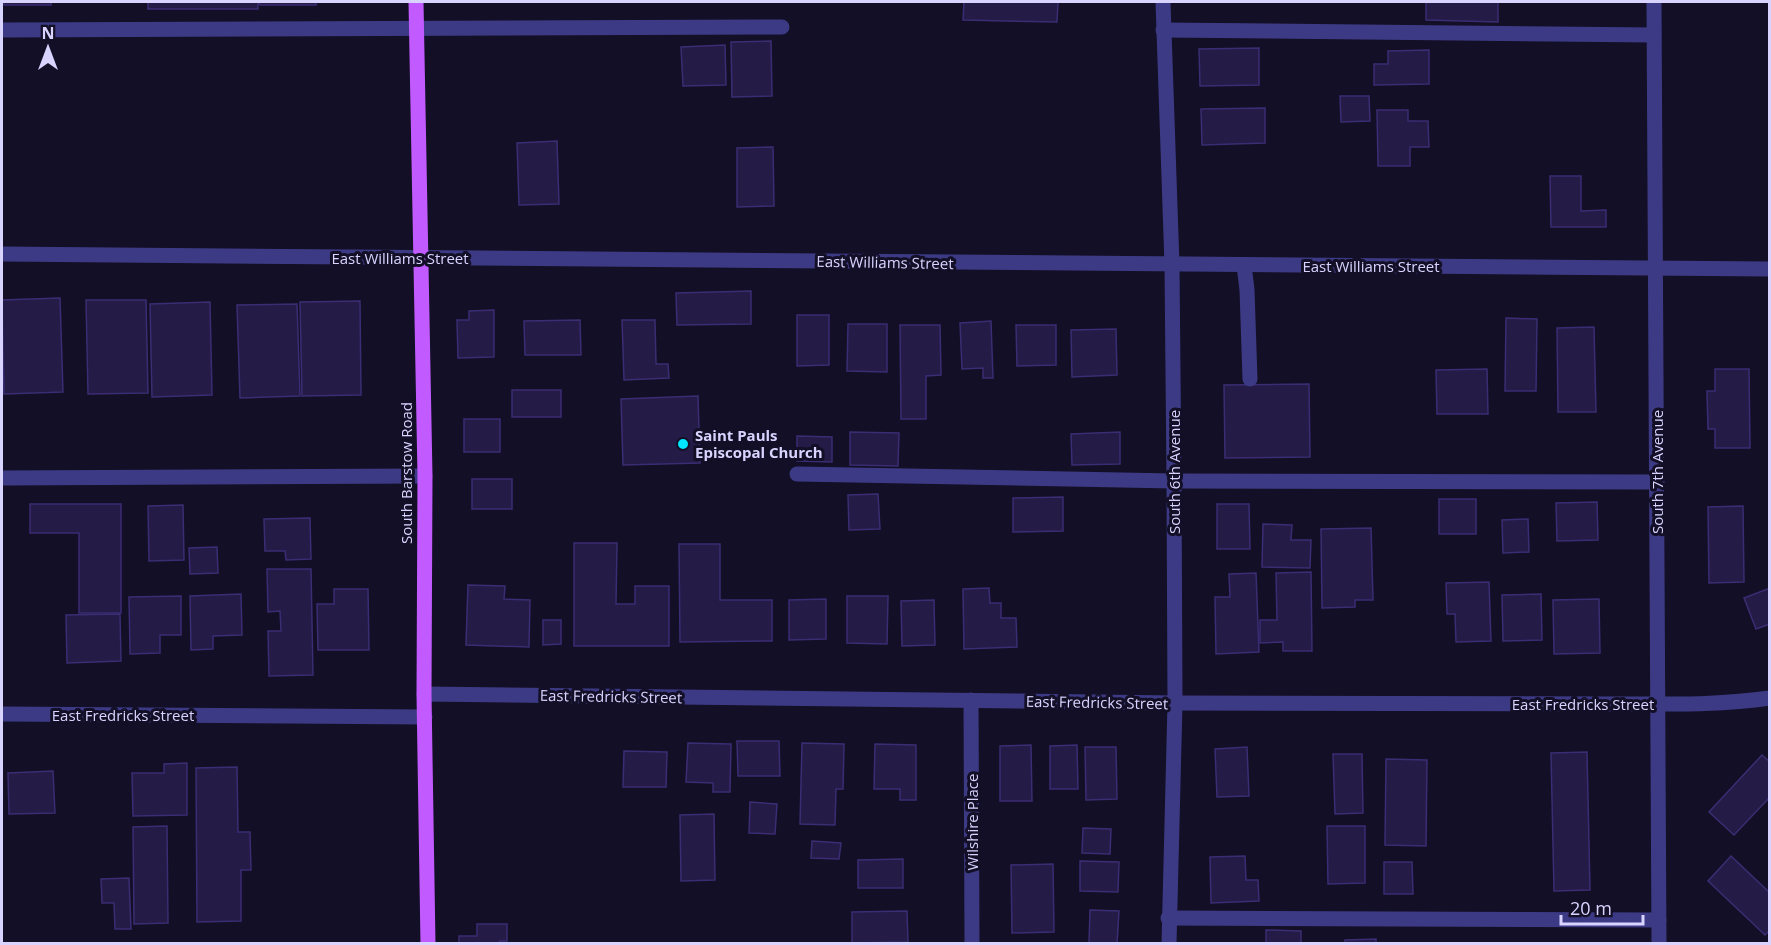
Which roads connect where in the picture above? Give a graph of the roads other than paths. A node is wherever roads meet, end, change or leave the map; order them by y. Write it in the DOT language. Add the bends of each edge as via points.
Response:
graph roads {
  1 [pos="416,2"];
  2 [pos="1163,2"];
  3 [pos="1654,2"];
  4 [pos="782,27"];
  5 [pos="2,30"];
  6 [pos="417,30"];
  7 [pos="1163,30"];
  8 [pos="1654,34"];
  9 [pos="2,255"];
  10 [pos="422,258"];
  11 [pos="1172,265"];
  12 [pos="1244,266"];
  13 [pos="1655,268"];
  14 [pos="1770,269"];
  15 [pos="1250,379"];
  16 [pos="797,474"];
  17 [pos="425,476"];
  18 [pos="2,478"];
  19 [pos="1174,481"];
  20 [pos="1657,482"];
  21 [pos="424,694"];
  22 [pos="1770,698"];
  23 [pos="971,700"];
  24 [pos="1175,703"];
  25 [pos="1658,704"];
  26 [pos="2,714"];
  27 [pos="425,717"];
  28 [pos="1168,918"];
  29 [pos="1659,920"];
  30 [pos="428,944"];
  31 [pos="972,944"];
  32 [pos="1168,944"];
  33 [pos="1659,944"];
  1 -- 6 [label="main road, South Barstow Road"];
  2 -- 7 [label="street, South 6th Avenue"];
  3 -- 8 [label="street, South 7th Avenue"];
  4 -- 6 [label="street"];
  5 -- 6 [label="street"];
  6 -- 10 [label="main road, South Barstow Road"];
  7 -- 8 [label="street"];
  7 -- 11 [label="street, South 6th Avenue"];
  8 -- 13 [label="street, South 7th Avenue"];
  9 -- 10 [label="street, East Williams Street"];
  10 -- 11 [label="street, East Williams Street"];
  10 -- 17 [label="main road, South Barstow Road"];
  11 -- 12 [label="street, East Williams Street"];
  11 -- 19 [label="street, South 6th Avenue"];
  12 -- 13 [label="street, East Williams Street"];
  12 -- 15 [label="street"];
  13 -- 14 [label="street, East Williams Street"];
  13 -- 20 [label="street, South 7th Avenue"];
  16 -- 19 [label="street"];
  17 -- 18 [label="street"];
  17 -- 21 [label="main road, South Barstow Road"];
  19 -- 20 [label="street"];
  19 -- 24 [label="street, South 6th Avenue"];
  20 -- 25 [label="street, South 7th Avenue"];
  21 -- 23 [label="street, East Fredricks Street"];
  21 -- 27 [label="main road, South Barstow Road"];
  22 -- 25 [label="street, East Fredricks Street"];
  23 -- 24 [label="street, East Fredricks Street"];
  23 -- 31 [label="street, Wilshire Place"];
  24 -- 25 [label="street, East Fredricks Street"];
  24 -- 28 [label="street, South 6th Avenue"];
  25 -- 29 [label="street, South 7th Avenue"];
  26 -- 27 [label="street, East Fredricks Street"];
  27 -- 30 [label="main road, South Barstow Road"];
  28 -- 29 [label="street"];
  28 -- 32 [label="street, South 6th Avenue"];
  29 -- 33 [label="street, South 7th Avenue"];
}
